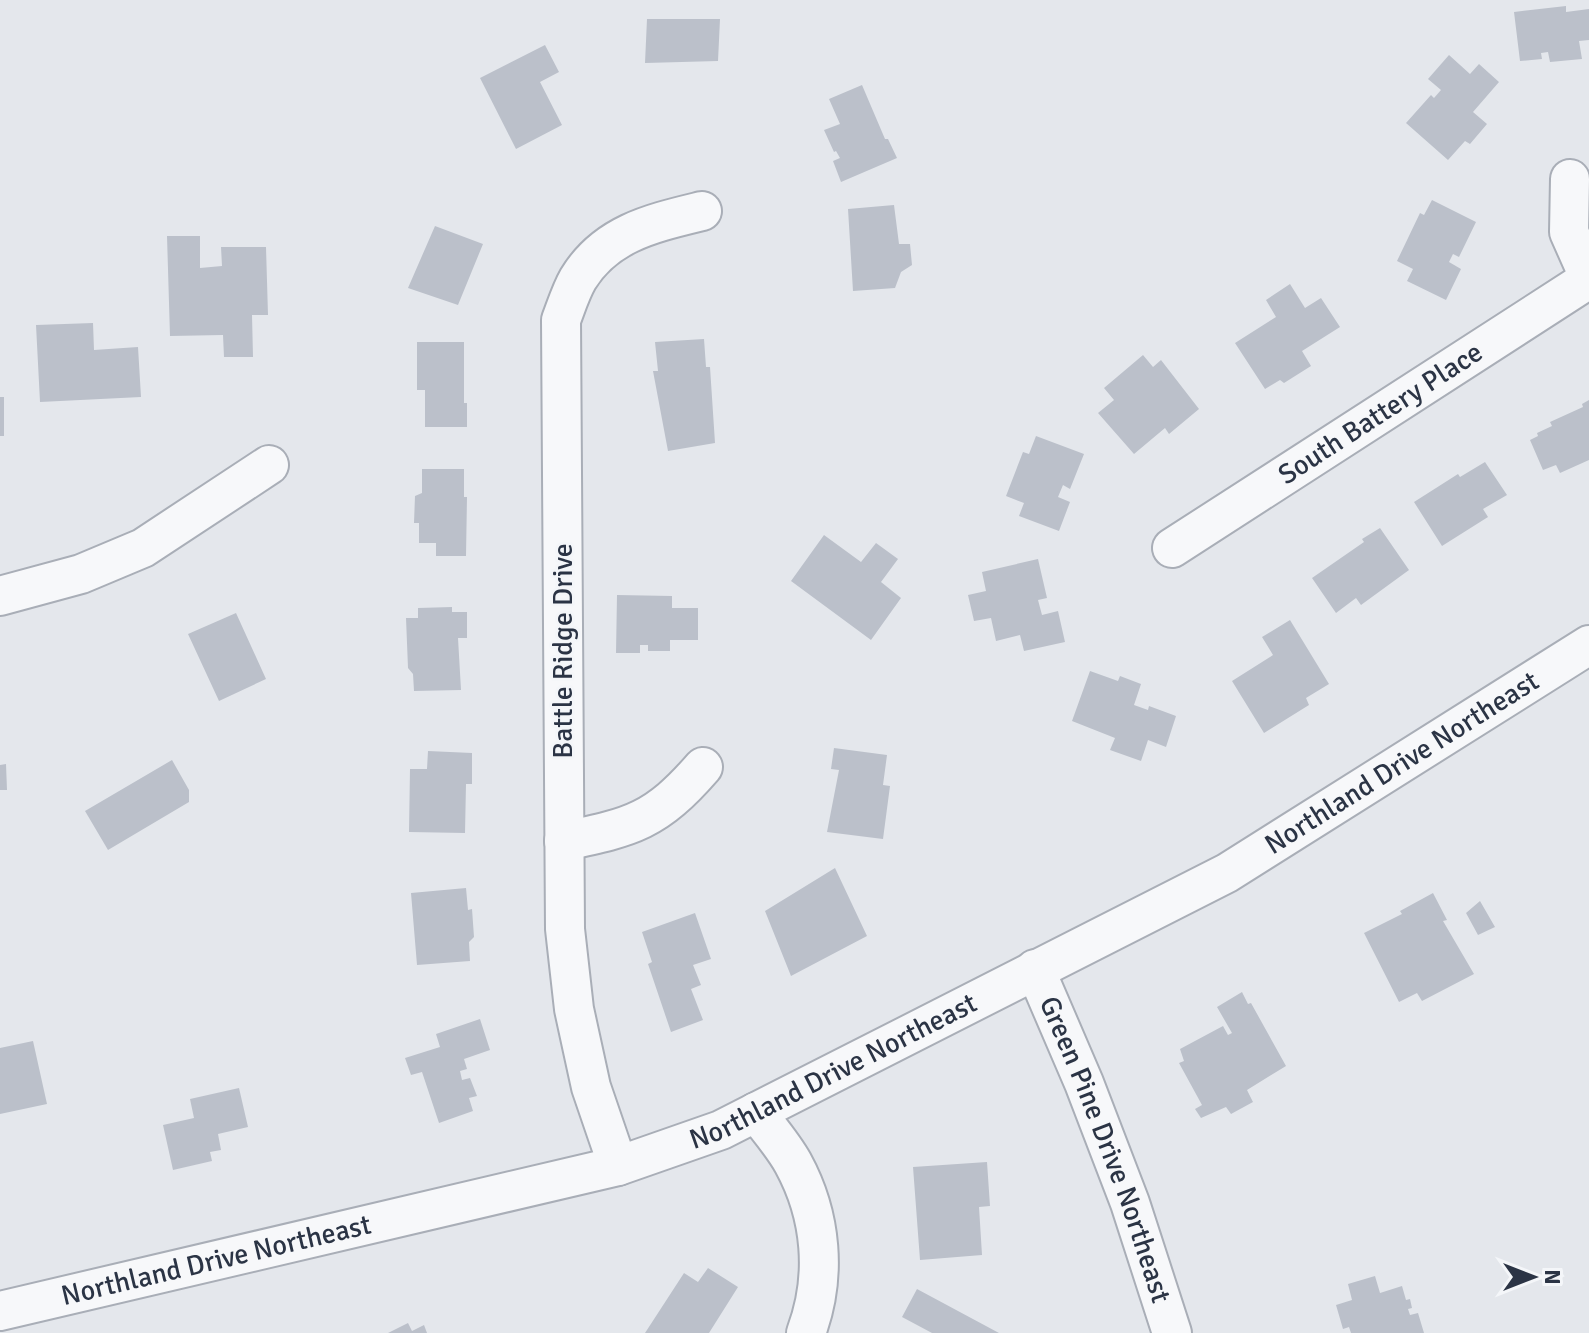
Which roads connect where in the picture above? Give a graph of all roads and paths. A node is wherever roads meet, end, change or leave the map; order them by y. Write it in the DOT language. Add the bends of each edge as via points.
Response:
graph roads {
  1 [pos="1570,179"];
  2 [pos="702,211"];
  3 [pos="1589,278"];
  4 [pos="269,465"];
  5 [pos="1172,548"];
  6 [pos="0,596"];
  7 [pos="1589,645"];
  8 [pos="703,767"];
  9 [pos="564,841"];
  10 [pos="1035,969"];
  11 [pos="756,1112"];
  12 [pos="618,1166"];
  13 [pos="0,1311"];
  14 [pos="806,1333"];
  15 [pos="1172,1333"];
  1 -- 3 [label="street" via="1569,232"];
  2 -- 9 [label="street, Battle Ridge Drive" via="644,225 609,244 578,278 561,320"];
  3 -- 5 [label="street, South Battery Place"];
  4 -- 6 [label="street" via="143,548 81,574"];
  7 -- 10 [label="street, Northland Drive Northeast" via="1227,873"];
  8 -- 9 [label="street" via="676,798 644,819"];
  9 -- 12 [label="street, Battle Ridge Drive" via="565,929 574,1009 591,1087"];
  10 -- 11 [label="street, Northland Drive Northeast"];
  10 -- 15 [label="street, Green Pine Drive Northeast" via="1130,1203"];
  11 -- 12 [label="street, Northland Drive Northeast" via="721,1130"];
  11 -- 14 [label="street" via="793,1162 812,1206 820,1256"];
  12 -- 13 [label="street, Northland Drive Northeast"];
}
